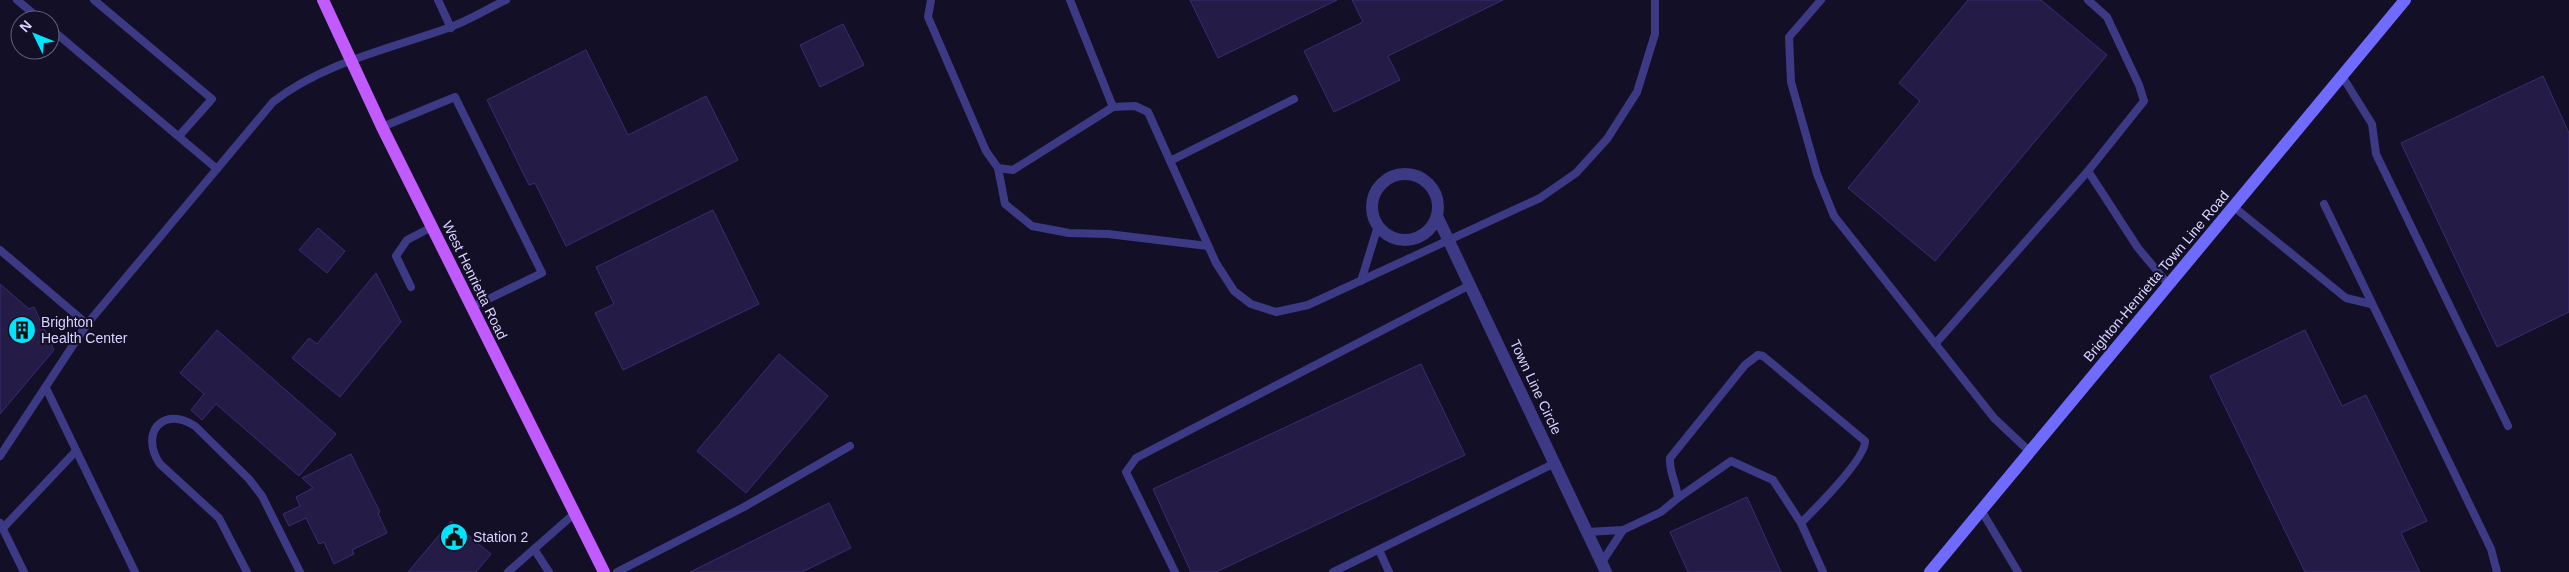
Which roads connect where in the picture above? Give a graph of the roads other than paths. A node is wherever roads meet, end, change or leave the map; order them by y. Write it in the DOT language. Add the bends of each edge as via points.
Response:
graph roads {
  1 [pos="17,0"];
  2 [pos="94,0"];
  3 [pos="322,0"];
  4 [pos="438,0"];
  5 [pos="506,0"];
  6 [pos="931,0"];
  7 [pos="1070,0"];
  8 [pos="1655,0"];
  9 [pos="1821,0"];
  10 [pos="2088,0"];
  11 [pos="2405,0"];
  12 [pos="491,3"];
  13 [pos="29,10"];
  14 [pos="451,28"];
  15 [pos="60,36"];
  16 [pos="352,60"];
  17 [pos="2342,76"];
  18 [pos="1294,100"];
  19 [pos="1113,108"];
  20 [pos="382,127"];
  21 [pos="179,136"];
  22 [pos="1170,161"];
  23 [pos="998,168"];
  24 [pos="217,169"];
  25 [pos="2088,171"];
  26 [pos="2324,204"];
  27 [pos="2234,207"];
  28 [pos="1437,216"];
  29 [pos="1378,226"];
  30 [pos="432,227"];
  31 [pos="1449,240"];
  32 [pos="1208,246"];
  33 [pos="0,250"];
  34 [pos="1361,281"];
  35 [pos="1470,285"];
  36 [pos="2169,285"];
  37 [pos="411,287"];
  38 [pos="2371,304"];
  39 [pos="472,307"];
  40 [pos="87,324"];
  41 [pos="1934,344"];
  42 [pos="46,388"];
  43 [pos="2508,426"];
  44 [pos="850,446"];
  45 [pos="76,451"];
  46 [pos="2030,452"];
  47 [pos="0,456"];
  48 [pos="1555,463"];
  49 [pos="1678,498"];
  50 [pos="1981,510"];
  51 [pos="574,513"];
  52 [pos="1801,523"];
  53 [pos="1,526"];
  54 [pos="1624,530"];
  55 [pos="1587,532"];
  56 [pos="534,548"];
  57 [pos="1379,550"];
  58 [pos="1604,567"];
  59 [pos="24,572"];
  60 [pos="135,572"];
  61 [pos="247,572"];
  62 [pos="300,572"];
  63 [pos="508,572"];
  64 [pos="549,572"];
  65 [pos="604,572"];
  66 [pos="617,572"];
  67 [pos="1175,572"];
  68 [pos="1333,572"];
  69 [pos="1389,572"];
  70 [pos="1823,572"];
  71 [pos="1930,572"];
  72 [pos="2018,572"];
  73 [pos="2497,572"];
  1 -- 13 [label="lane"];
  2 -- 21 [label="lane" via="212,99"];
  3 -- 16 [label="main road, West Henrietta Road"];
  4 -- 14 [label="lane"];
  5 -- 12 [label="lane"];
  6 -- 23 [label="lane" via="928,17 986,151"];
  7 -- 19 [label="lane"];
  8 -- 31 [label="lane" via="1655,34 1637,92 1607,138 1576,173 1540,198"];
  9 -- 41 [label="lane" via="1789,38 1791,82 1817,174 1834,216"];
  10 -- 25 [label="lane" via="2107,18 2144,101"];
  11 -- 17 [label="street, Brighton-Henrietta Town Line Road"];
  12 -- 14 [label="lane"];
  14 -- 16 [label="lane"];
  15 -- 21 [label="lane"];
  16 -- 20 [label="main road, West Henrietta Road"];
  16 -- 24 [label="lane" via="294,86 273,102"];
  17 -- 27 [label="street, Brighton-Henrietta Town Line Road"];
  17 -- 43 [label="lane" via="2372,124 2376,154"];
  18 -- 22 [label="lane"];
  19 -- 22 [label="lane" via="1135,106 1148,112"];
  19 -- 23 [label="lane" via="1013,170"];
  20 -- 30 [label="main road, West Henrietta Road"];
  20 -- 39 [label="lane" via="455,97 542,273"];
  21 -- 24 [label="lane"];
  22 -- 32 [label="lane"];
  23 -- 32 [label="lane" via="1005,204 1032,226 1069,233 1108,234"];
  24 -- 40 [label="lane"];
  25 -- 36 [label="lane" via="2138,248"];
  25 -- 41 [label="lane"];
  26 -- 38 [label="lane"];
  27 -- 36 [label="street, Brighton-Henrietta Town Line Road"];
  27 -- 38 [label="lane" via="2346,298"];
  28 -- 29 [label="street" via="1426,233 1406,240 1395,238"];
  28 -- 29 [label="street, Town Line Circle" via="1436,194 1430,184 1410,174 1399,174 1380,186 1374,196 1374,216"];
  28 -- 31 [label="street, Town Line Circle"];
  29 -- 34 [label="lane"];
  30 -- 37 [label="lane" via="407,240 396,256"];
  30 -- 39 [label="main road, West Henrietta Road"];
  31 -- 34 [label="lane"];
  31 -- 35 [label="street, Town Line Circle"];
  32 -- 34 [label="lane" via="1234,291 1251,304 1276,312 1308,305"];
  33 -- 40 [label="lane"];
  35 -- 48 [label="street, Town Line Circle"];
  35 -- 67 [label="lane" via="1136,458 1126,472"];
  36 -- 46 [label="street, Brighton-Henrietta Town Line Road"];
  38 -- 73 [label="lane" via="2490,549"];
  39 -- 51 [label="main road, West Henrietta Road"];
  40 -- 42 [label="lane"];
  41 -- 46 [label="lane" via="1994,418"];
  42 -- 45 [label="lane"];
  42 -- 47 [label="lane"];
  44 -- 66 [label="lane" via="744,507"];
  45 -- 53 [label="lane"];
  45 -- 60 [label="lane"];
  46 -- 50 [label="street, Brighton-Henrietta Town Line Road"];
  48 -- 55 [label="street, Town Line Circle"];
  48 -- 57 [label="lane"];
  49 -- 52 [label="lane" via="1731,461 1773,480"];
  49 -- 52 [label="lane" via="1670,458 1745,365 1758,355 1763,356 1865,441 1863,453"];
  49 -- 54 [label="lane" via="1661,512"];
  50 -- 71 [label="street, Brighton-Henrietta Town Line Road"];
  50 -- 72 [label="lane"];
  51 -- 56 [label="lane"];
  51 -- 65 [label="main road, West Henrietta Road"];
  52 -- 70 [label="lane"];
  53 -- 59 [label="lane"];
  54 -- 55 [label="lane"];
  54 -- 58 [label="lane"];
  55 -- 58 [label="street, Town Line Circle"];
  56 -- 63 [label="lane"];
  56 -- 64 [label="lane"];
  57 -- 68 [label="lane"];
  57 -- 69 [label="lane"];
  61 -- 62 [label="lane" via="219,518 155,456 151,435 165,420 185,420 195,426 249,479 275,520"];
}
